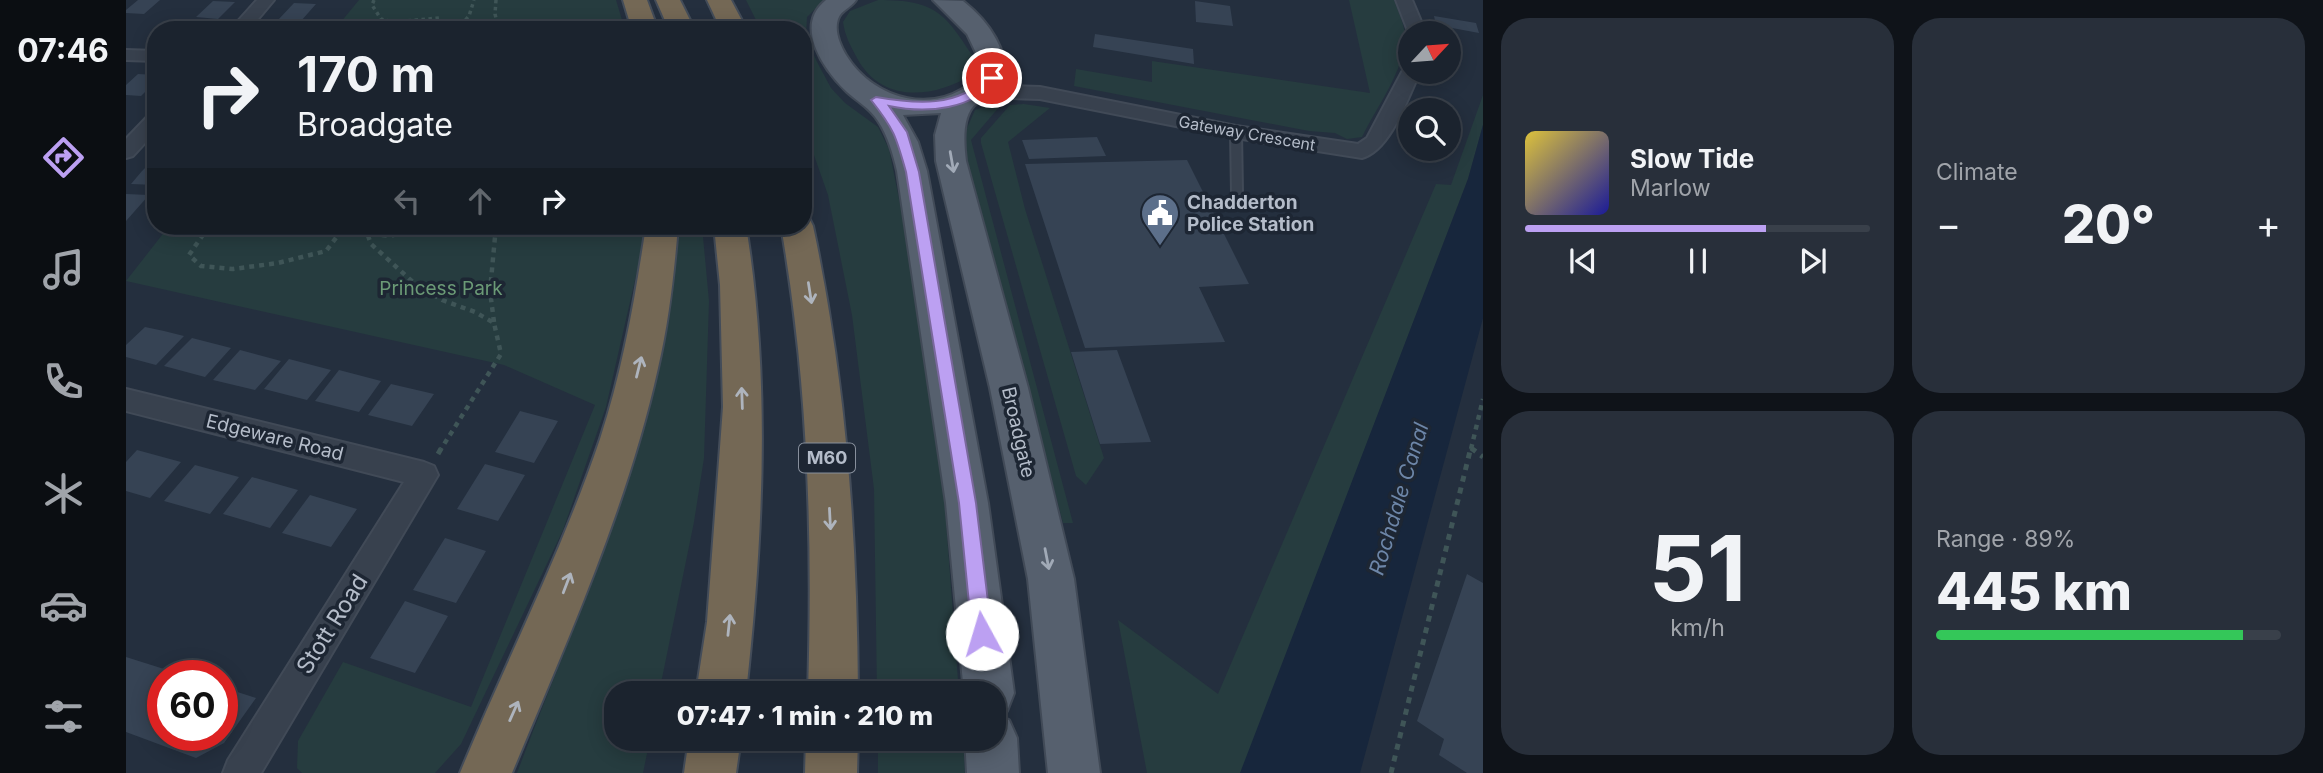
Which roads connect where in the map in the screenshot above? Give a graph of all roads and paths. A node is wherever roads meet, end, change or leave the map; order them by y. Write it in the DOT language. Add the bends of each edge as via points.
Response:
graph roads {
  1 [pos="267,0"];
  2 [pos="374,0"];
  3 [pos="474,0"];
  4 [pos="496,0"];
  5 [pos="635,0"];
  6 [pos="668,0"];
  7 [pos="719,0"];
  8 [pos="844,0"];
  9 [pos="945,0"];
  10 [pos="1404,0"];
  11 [pos="247,21"];
  12 [pos="389,21"];
  13 [pos="404,21"];
  14 [pos="442,21"];
  15 [pos="464,21"];
  16 [pos="497,21"];
  17 [pos="642,21"];
  18 [pos="678,21"];
  19 [pos="730,21"];
  20 [pos="1412,21"];
  21 [pos="126,55"];
  22 [pos="147,56"];
  23 [pos="1405,84"];
  24 [pos="980,86"];
  25 [pos="1040,93"];
  26 [pos="876,100"];
  27 [pos="147,129"];
  28 [pos="1236,132"];
  29 [pos="126,151"];
  30 [pos="1237,192"];
  31 [pos="203,235"];
  32 [pos="338,235"];
  33 [pos="368,235"];
  34 [pos="375,235"];
  35 [pos="401,235"];
  36 [pos="495,235"];
  37 [pos="661,235"];
  38 [pos="731,235"];
  39 [pos="799,235"];
  40 [pos="494,323"];
  41 [pos="1483,399"];
  42 [pos="126,400"];
  43 [pos="1471,448"];
  44 [pos="1483,457"];
  45 [pos="424,475"];
  46 [pos="723,681"];
  47 [pos="833,681"];
  48 [pos="988,681"];
  49 [pos="713,751"];
  50 [pos="832,751"];
  51 [pos="992,751"];
  52 [pos="485,767"];
  53 [pos="241,773"];
  54 [pos="710,773"];
  55 [pos="831,773"];
  56 [pos="993,773"];
  57 [pos="1074,773"];
  58 [pos="1391,773"];
  1 -- 11 [label="street"];
  2 -- 12 [label="path" via="372,5 381,19"];
  3 -- 15 [label="path"];
  4 -- 16 [label="path"];
  5 -- 17 [label="highway"];
  6 -- 18 [label="highway"];
  7 -- 19 [label="highway"];
  8 -- 26 [label="main road" via="827,12 823,22 827,43 845,75"];
  9 -- 24 [label="main road" via="966,16 991,53"];
  10 -- 20 [label="street"];
  13 -- 14 [label="path"];
  21 -- 22 [label="street"];
  23 -- 28 [label="street, Gateway Crescent" via="1376,142 1362,150"];
  24 -- 25 [label="street, Gateway Crescent"];
  24 -- 25 [label="street, Gateway Crescent"];
  24 -- 26 [label="main road" via="925,107"];
  24 -- 57 [label="main road, Broadgate, one-way" via="952,118 948,137 951,161 1009,388 1051,579"];
  25 -- 28 [label="street, Gateway Crescent"];
  26 -- 48 [label="main road" via="901,132 912,172 967,503"];
  27 -- 29 [label="street"];
  28 -- 30 [label="lane"];
  31 -- 32 [label="path" via="189,255 201,266 233,268 326,251"];
  33 -- 40 [label="path" via="414,283"];
  34 -- 35 [label="path"];
  36 -- 40 [label="path" via="490,291"];
  52 -- 37 [label="highway, one-way" via="542,647 626,415 651,315"];
  46 -- 38 [label="highway, one-way" via="743,407"];
  39 -- 47 [label="highway, M60, one-way" via="823,377 835,607"];
  40 -- 45 [label="path" via="501,354"];
  41 -- 43 [label="path"];
  42 -- 45 [label="street, Edgeware Road"];
  43 -- 44 [label="path"];
  43 -- 58 [label="path"];
  45 -- 53 [label="street, Stott Road"];
  49 -- 54 [label="highway"];
  50 -- 55 [label="highway"];
  51 -- 56 [label="main road"];
}
